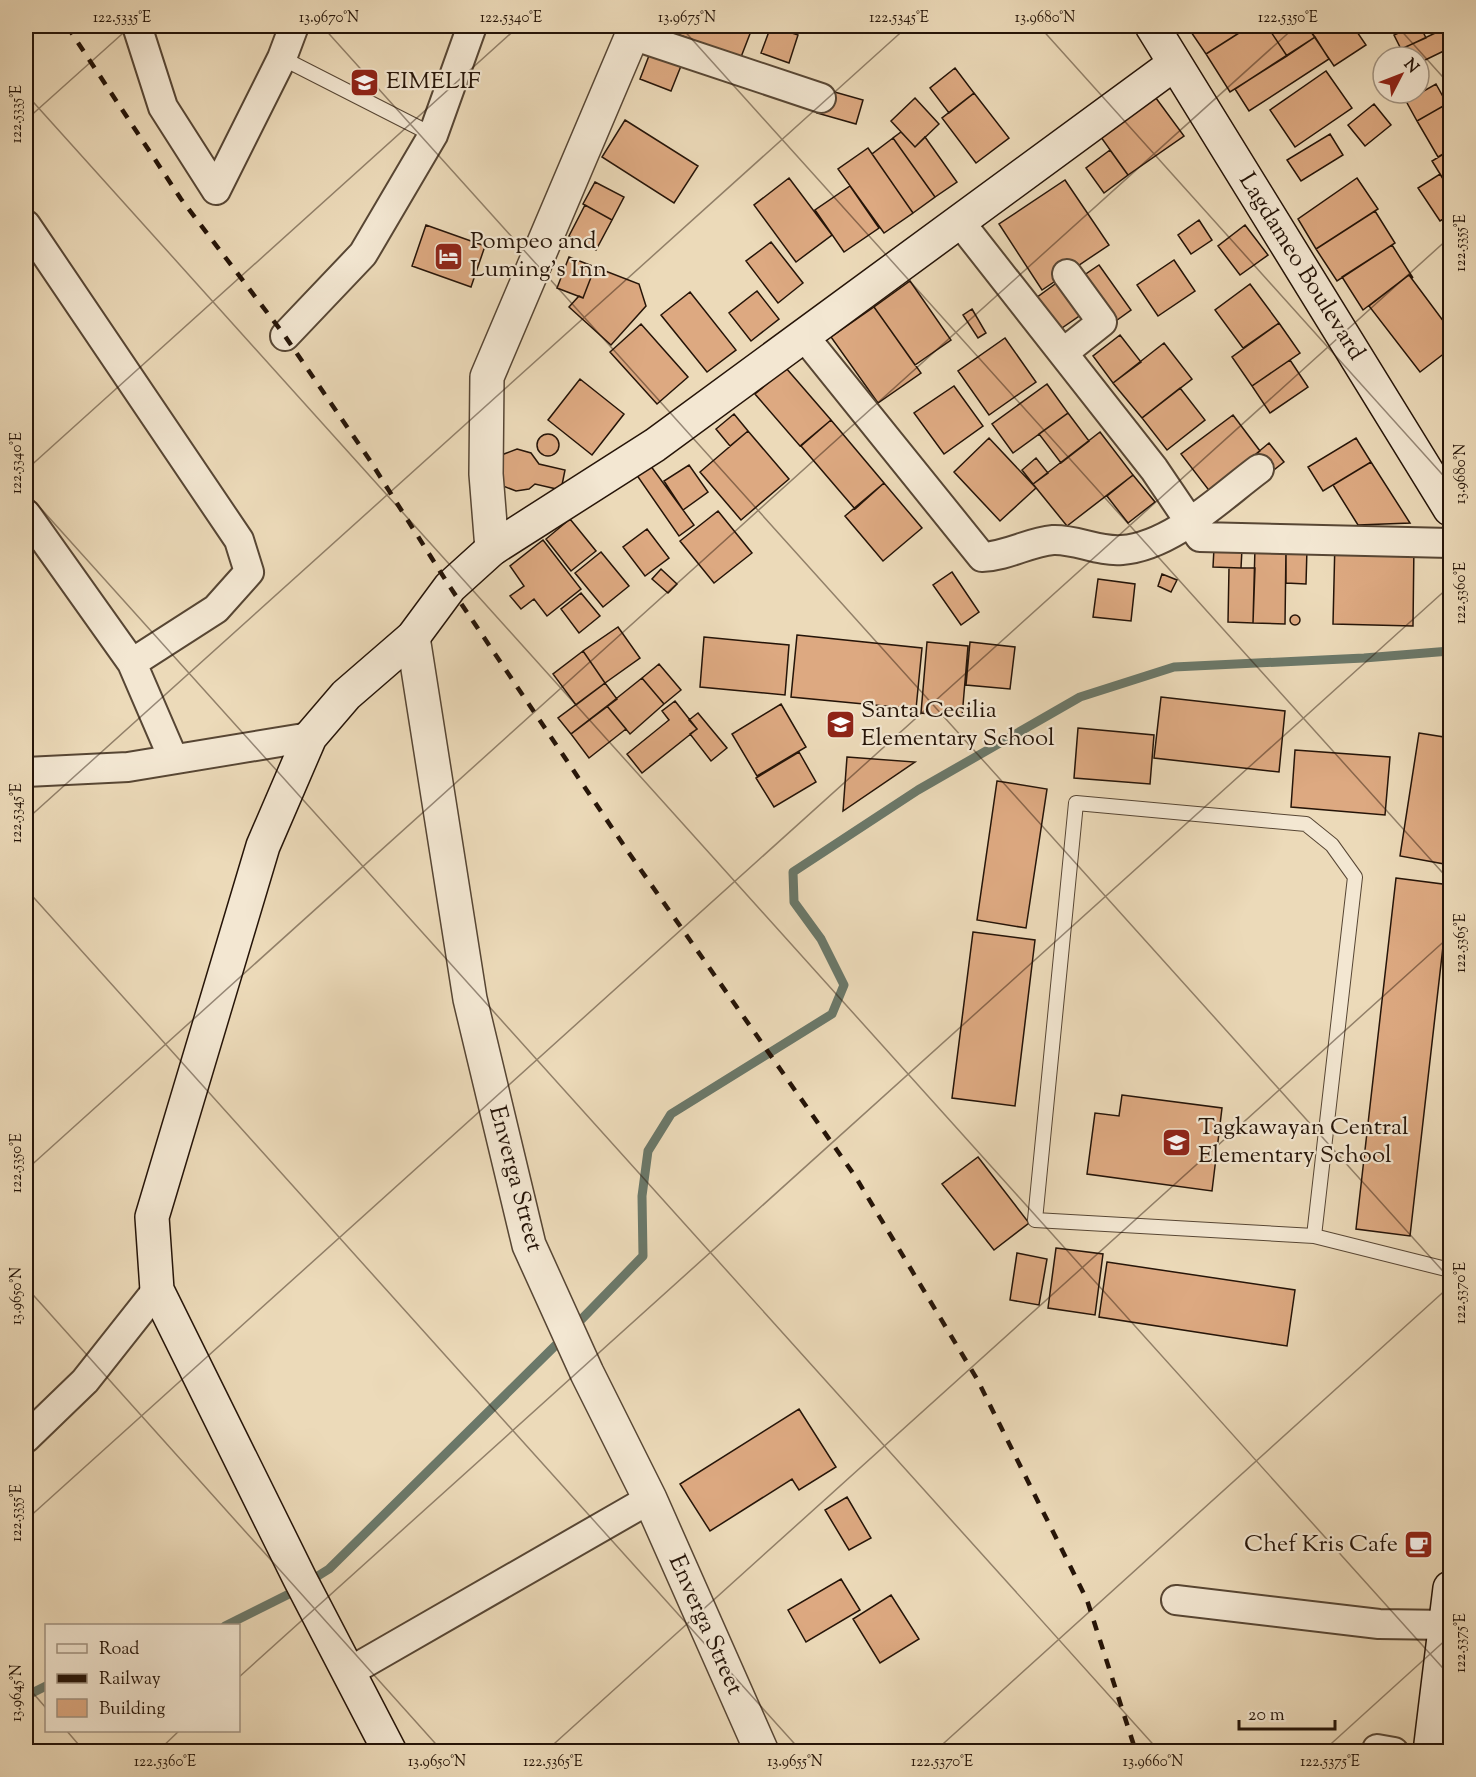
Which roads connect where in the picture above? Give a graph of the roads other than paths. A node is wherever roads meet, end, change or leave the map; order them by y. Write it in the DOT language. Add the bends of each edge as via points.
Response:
graph roads {
  1 [pos="137,26"];
  2 [pos="294,26"];
  3 [pos="472,26"];
  4 [pos="1152,26"];
  5 [pos="634,30"];
  6 [pos="282,58"];
  7 [pos="1174,64"];
  8 [pos="821,98"];
  9 [pos="433,135"];
  10 [pos="958,220"];
  11 [pos="26,225"];
  12 [pos="1067,274"];
  13 [pos="803,335"];
  14 [pos="285,336"];
  15 [pos="1063,353"];
  16 [pos="1259,469"];
  17 [pos="1450,508"];
  18 [pos="26,514"];
  19 [pos="1190,523"];
  20 [pos="1450,543"];
  21 [pos="492,549"];
  22 [pos="412,637"];
  23 [pos="132,663"];
  24 [pos="310,737"];
  25 [pos="173,758"];
  26 [pos="26,772"];
  27 [pos="1314,1236"];
  28 [pos="1450,1270"];
  29 [pos="157,1290"];
  30 [pos="26,1438"];
  31 [pos="650,1499"];
  32 [pos="1450,1588"];
  33 [pos="1176,1600"];
  34 [pos="1448,1625"];
  35 [pos="349,1672"];
  36 [pos="390,1752"];
  37 [pos="762,1752"];
  38 [pos="1430,1752"];
  1 -- 6 [label="street" via="163,107 216,190"];
  2 -- 6 [label="street"];
  3 -- 9 [label="street"];
  4 -- 7 [label="main road, Lagdameo Boulevard"];
  5 -- 8 [label="street"];
  5 -- 21 [label="main road" via="487,378 486,474"];
  6 -- 9 [label="lane"];
  7 -- 10 [label="main road"];
  7 -- 17 [label="main road, Lagdameo Boulevard"];
  9 -- 14 [label="street" via="363,254"];
  10 -- 13 [label="main road"];
  10 -- 15 [label="street"];
  11 -- 23 [label="street" via="239,540 249,572 216,609"];
  12 -- 15 [label="street" via="1102,322"];
  13 -- 19 [label="street" via="982,557 1054,540 1094,549 1123,550 1150,544"];
  13 -- 21 [label="main road" via="654,445"];
  15 -- 19 [label="street" via="1154,469"];
  16 -- 19 [label="street"];
  18 -- 23 [label="street"];
  19 -- 20 [label="street" via="1200,537"];
  21 -- 22 [label="main road" via="450,587"];
  22 -- 24 [label="main road" via="346,695"];
  22 -- 31 [label="main road, Enverga Street" via="471,999 529,1245"];
  23 -- 25 [label="street"];
  24 -- 25 [label="street"];
  24 -- 29 [label="main road" via="263,846 152,1216"];
  25 -- 26 [label="street" via="128,767"];
  27 -- 27 [label="lane" via="1035,1220 1076,803 1306,824 1332,845 1355,877"];
  27 -- 28 [label="lane"];
  29 -- 30 [label="street" via="86,1381"];
  29 -- 35 [label="main road"];
  31 -- 35 [label="street"];
  31 -- 37 [label="main road, Enverga Street"];
  32 -- 34 [label="main road"];
  33 -- 34 [label="street" via="1379,1624"];
  34 -- 38 [label="main road"];
  35 -- 36 [label="main road"];
}
